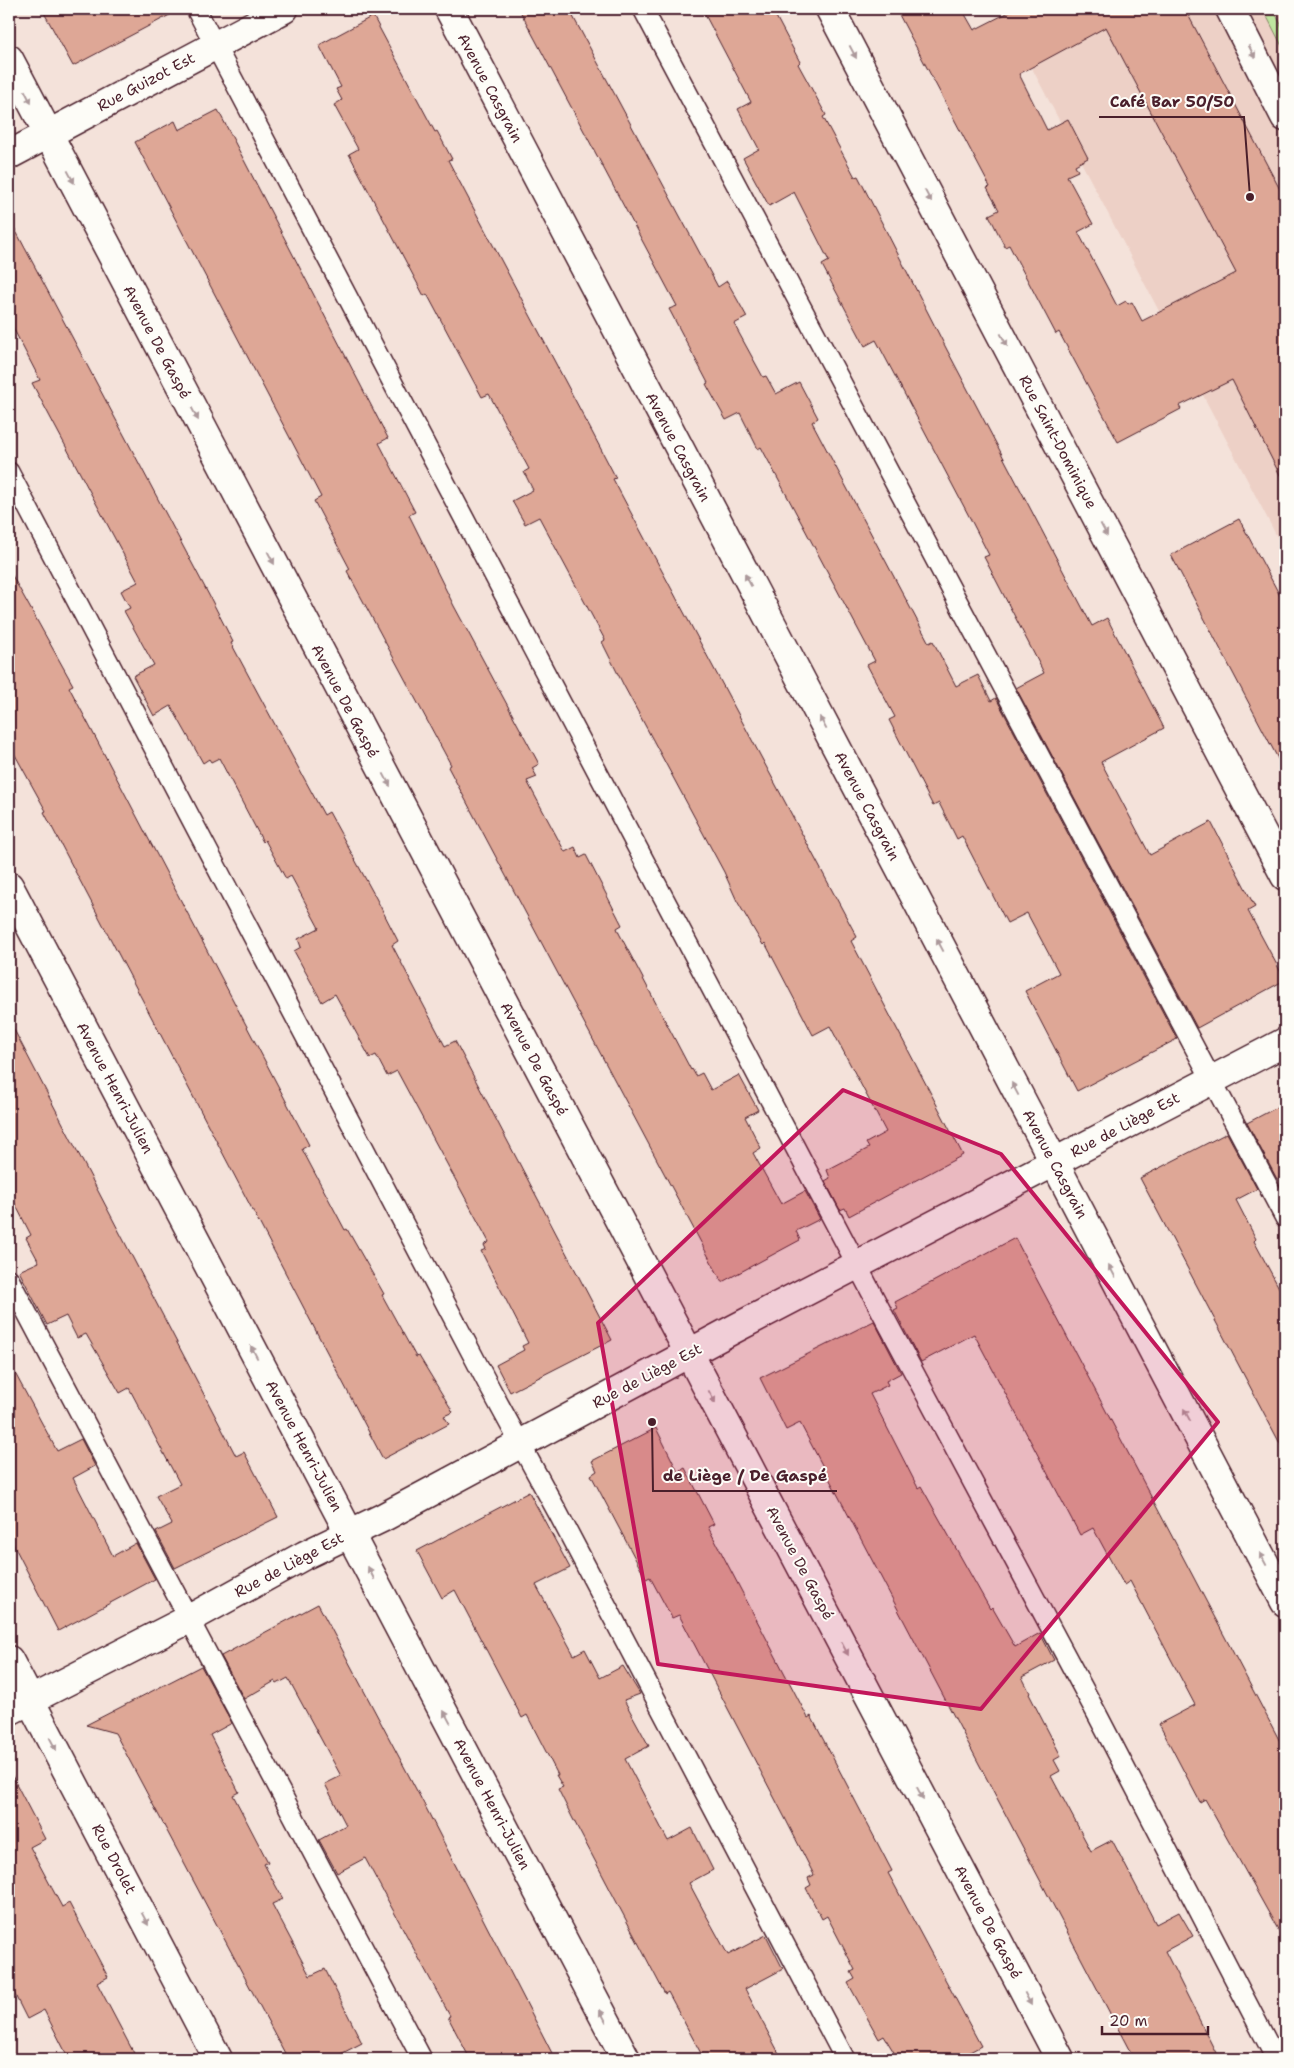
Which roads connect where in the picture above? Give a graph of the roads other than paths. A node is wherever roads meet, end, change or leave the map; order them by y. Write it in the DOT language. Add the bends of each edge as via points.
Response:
graph roads {
  1 [pos="196,9"];
  2 [pos="284,9"];
  3 [pos="449,9"];
  4 [pos="643,9"];
  5 [pos="830,9"];
  6 [pos="1230,9"];
  7 [pos="215,45"];
  8 [pos="9,59"];
  9 [pos="1285,117"];
  10 [pos="48,134"];
  11 [pos="9,155"];
  12 [pos="9,472"];
  13 [pos="1285,876"];
  14 [pos="9,886"];
  15 [pos="1285,1042"];
  16 [pos="1212,1080"];
  17 [pos="1054,1163"];
  18 [pos="1285,1218"];
  19 [pos="858,1265"];
  20 [pos="9,1278"];
  21 [pos="689,1354"];
  22 [pos="520,1444"];
  23 [pos="350,1533"];
  24 [pos="1285,1602"];
  25 [pos="189,1618"];
  26 [pos="9,1660"];
  27 [pos="20,1706"];
  28 [pos="218,2059"];
  29 [pos="422,2059"];
  30 [pos="626,2059"];
  31 [pos="845,2059"];
  32 [pos="1060,2059"];
  33 [pos="1276,2059"];
  1 -- 7 [label="lane"];
  2 -- 7 [label="street, Rue Guizot Est"];
  17 -- 3 [label="street, Avenue Casgrain, one-way"];
  4 -- 16 [label="lane"];
  5 -- 13 [label="street, Rue Saint-Dominique, one-way"];
  6 -- 9 [label="street, one-way"];
  7 -- 10 [label="street, Rue Guizot Est"];
  7 -- 19 [label="lane"];
  8 -- 10 [label="street, Avenue De Gaspé, one-way"];
  10 -- 11 [label="street, Rue Guizot Est"];
  10 -- 21 [label="street, Avenue De Gaspé, one-way"];
  12 -- 22 [label="lane"];
  23 -- 14 [label="street, Avenue Henri-Julien, one-way"];
  15 -- 16 [label="street, Rue de Liège Est"];
  16 -- 17 [label="street, Rue de Liège Est"];
  16 -- 18 [label="lane"];
  17 -- 19 [label="street, Rue de Liège Est"];
  24 -- 17 [label="street, Avenue Casgrain, one-way"];
  19 -- 21 [label="street, Rue de Liège Est"];
  19 -- 33 [label="lane"];
  20 -- 25 [label="lane"];
  21 -- 22 [label="street, Rue de Liège Est"];
  21 -- 32 [label="street, Avenue De Gaspé, one-way"];
  22 -- 23 [label="street, Rue de Liège Est"];
  22 -- 31 [label="lane"];
  23 -- 25 [label="street, Rue de Liège Est"];
  30 -- 23 [label="street, Avenue Henri-Julien, one-way"];
  25 -- 27 [label="street, Rue de Liège Est"];
  25 -- 29 [label="lane"];
  26 -- 27 [label="street, Rue Drolet"];
  27 -- 28 [label="street, Rue Drolet, one-way"];
}
